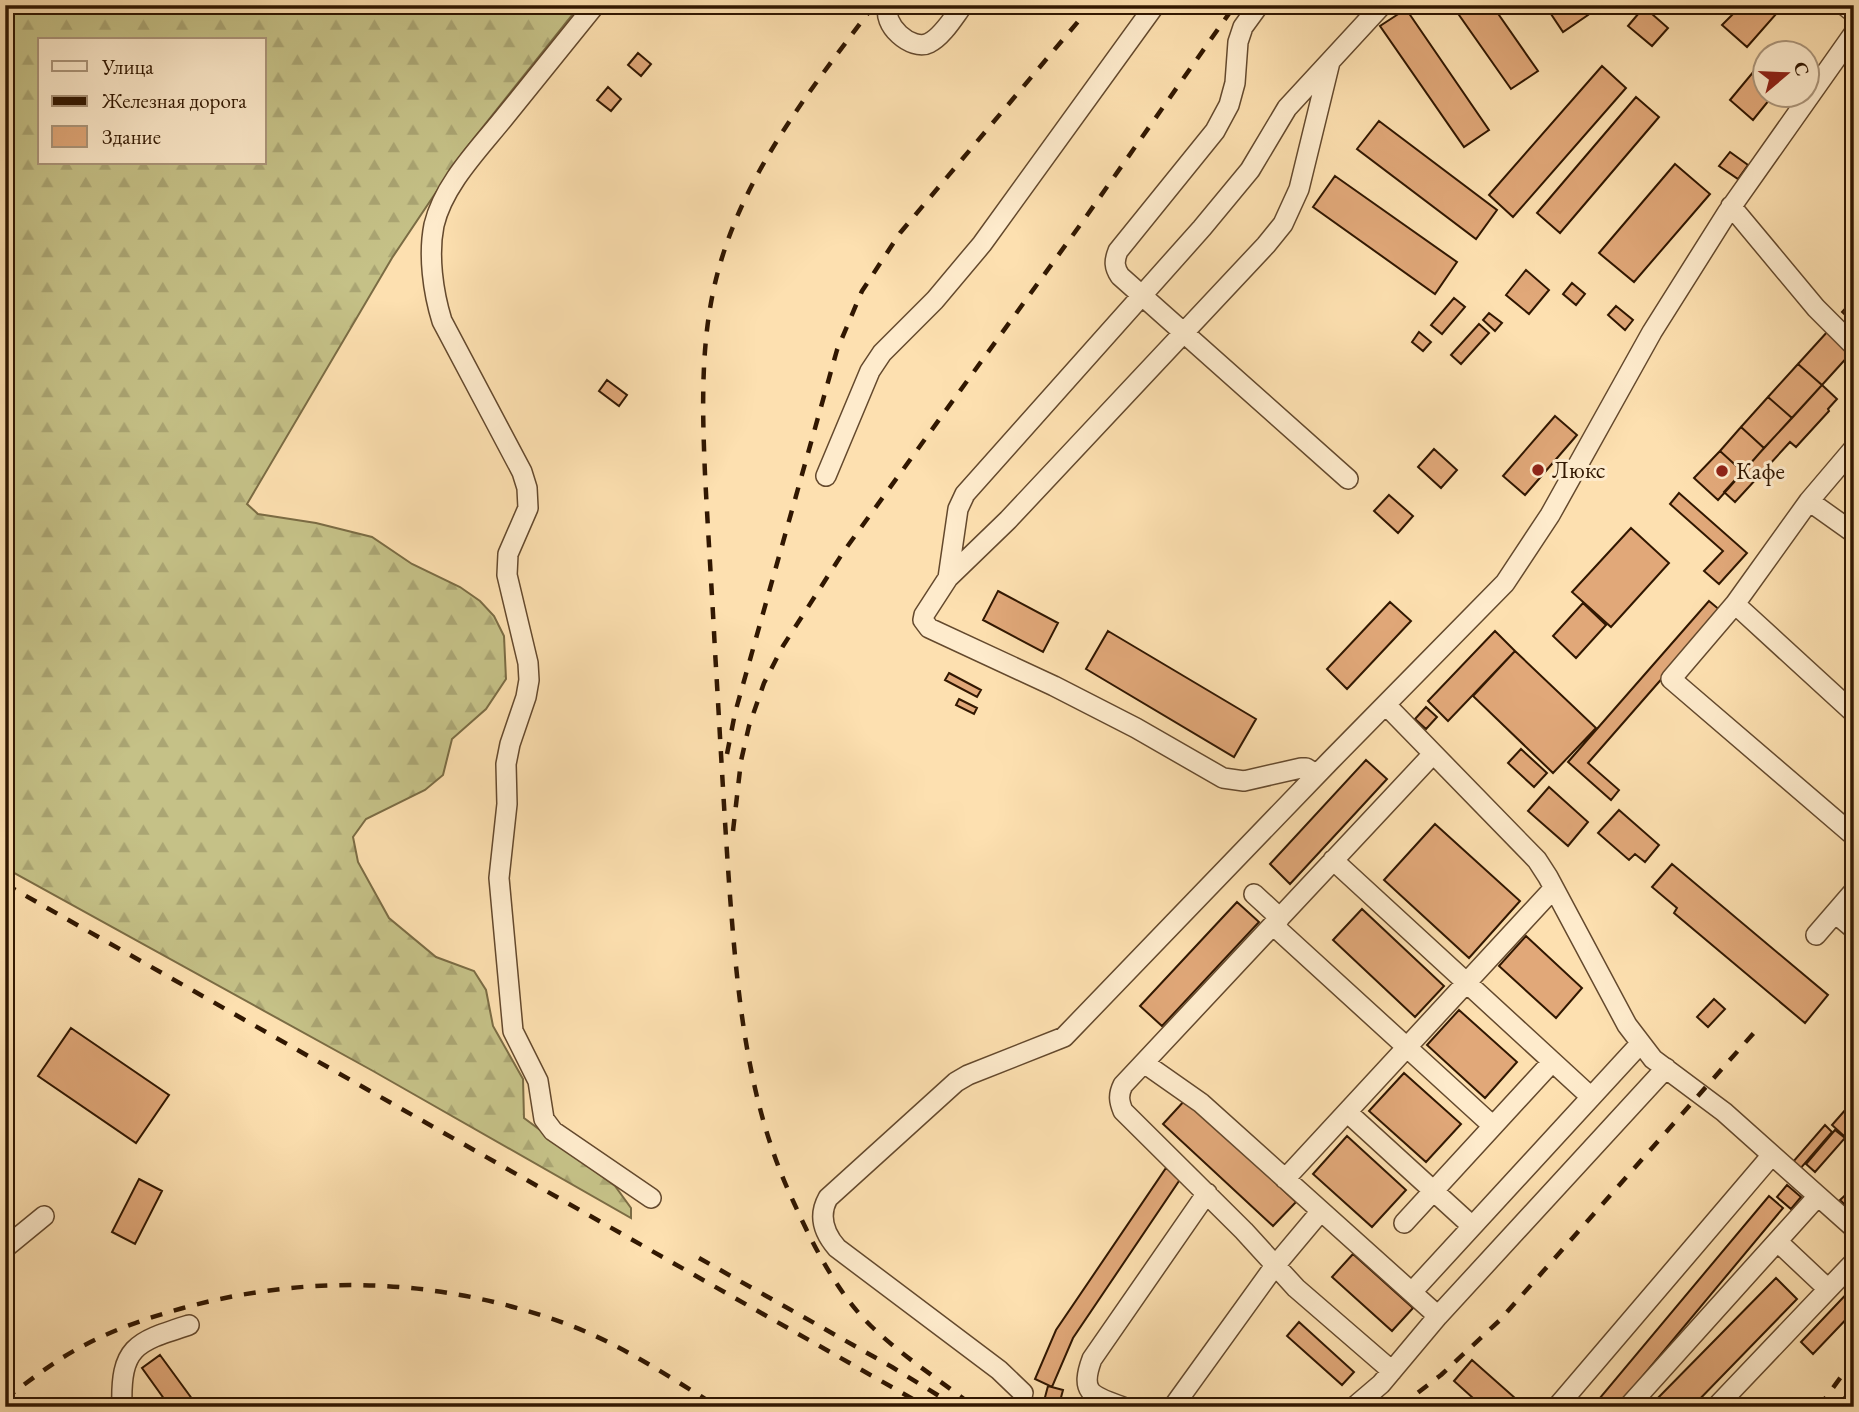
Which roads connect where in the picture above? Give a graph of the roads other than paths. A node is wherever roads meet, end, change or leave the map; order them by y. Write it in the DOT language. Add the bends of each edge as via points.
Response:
graph roads {
  1 [pos="595,5"];
  2 [pos="889,5"];
  3 [pos="963,5"];
  4 [pos="1155,5"];
  5 [pos="1259,5"];
  6 [pos="1382,5"];
  7 [pos="1844,5"];
  8 [pos="1854,13"];
  9 [pos="1854,33"];
  10 [pos="1331,61"];
  11 [pos="1731,206"];
  12 [pos="1142,296"];
  13 [pos="1183,333"];
  14 [pos="1854,346"];
  15 [pos="1854,448"];
  16 [pos="826,476"];
  17 [pos="1348,479"];
  18 [pos="1809,501"];
  19 [pos="1854,533"];
  20 [pos="948,578"];
  21 [pos="1735,604"];
  22 [pos="1386,705"];
  23 [pos="1854,713"];
  24 [pos="1433,754"];
  25 [pos="1316,775"];
  26 [pos="1854,835"];
  27 [pos="1333,860"];
  28 [pos="1554,888"];
  29 [pos="1854,891"];
  30 [pos="1254,894"];
  31 [pos="1835,913"];
  32 [pos="1276,921"];
  33 [pos="1854,929"];
  34 [pos="1816,935"];
  35 [pos="1465,984"];
  36 [pos="1640,1044"];
  37 [pos="1406,1048"];
  38 [pos="1552,1062"];
  39 [pos="1144,1063"];
  40 [pos="1666,1068"];
  41 [pos="1591,1097"];
  42 [pos="1347,1112"];
  43 [pos="1493,1126"];
  44 [pos="1772,1155"];
  45 [pos="1285,1179"];
  46 [pos="1433,1191"];
  47 [pos="1207,1193"];
  48 [pos="1818,1196"];
  49 [pos="651,1198"];
  50 [pos="1321,1211"];
  51 [pos="44,1216"];
  52 [pos="1404,1223"];
  53 [pos="1472,1226"];
  54 [pos="1854,1228"];
  55 [pos="1778,1242"];
  56 [pos="5,1248"];
  57 [pos="1854,1262"];
  58 [pos="1274,1267"];
  59 [pos="1828,1289"];
  60 [pos="1412,1292"];
  61 [pos="1438,1316"];
  62 [pos="189,1325"];
  63 [pos="1392,1371"];
  64 [pos="1023,1393"];
  65 [pos="122,1407"];
  66 [pos="1123,1407"];
  67 [pos="1172,1407"];
  68 [pos="1354,1407"];
  69 [pos="1557,1407"];
  70 [pos="1628,1407"];
  71 [pos="1716,1407"];
  1 -- 49 [label="street" via="463,168 443,201 431,249 443,321 527,488 528,508 508,554 507,575 529,680 506,764 507,804 499,860 513,1031 538,1082 544,1119 553,1131"];
  2 -- 3 [label="street" via="886,13 892,27 919,46 934,41"];
  4 -- 16 [label="street" via="982,244 876,362"];
  5 -- 12 [label="street" via="1243,27 1235,83 1215,131 1114,260 1120,276"];
  6 -- 10 [label="street"];
  7 -- 8 [label="street"];
  9 -- 11 [label="street"];
  10 -- 12 [label="street" via="1287,108 1250,170"];
  10 -- 13 [label="street" via="1293,206 1266,245"];
  11 -- 14 [label="street"];
  11 -- 22 [label="street" via="1653,332 1550,515 1505,583"];
  12 -- 13 [label="street"];
  12 -- 20 [label="street" via="965,494 958,509"];
  13 -- 17 [label="street"];
  13 -- 20 [label="street"];
  15 -- 18 [label="street"];
  18 -- 19 [label="street"];
  18 -- 21 [label="street"];
  20 -- 25 [label="street" via="923,615 929,628 1054,686 1223,778 1244,781 1301,768"];
  21 -- 23 [label="street"];
  21 -- 26 [label="street" via="1671,679"];
  22 -- 24 [label="street"];
  22 -- 25 [label="street"];
  24 -- 27 [label="street"];
  24 -- 28 [label="street" via="1537,860"];
  25 -- 64 [label="street" via="1064,1037 956,1082 828,1198 822,1215 826,1233 837,1248"];
  27 -- 32 [label="street"];
  27 -- 35 [label="street"];
  28 -- 35 [label="street"];
  28 -- 36 [label="street"];
  29 -- 31 [label="street"];
  30 -- 32 [label="street"];
  31 -- 33 [label="street"];
  31 -- 34 [label="street"];
  32 -- 37 [label="street"];
  32 -- 39 [label="street"];
  35 -- 37 [label="street"];
  35 -- 38 [label="street"];
  36 -- 40 [label="street"];
  36 -- 41 [label="street"];
  37 -- 42 [label="street"];
  37 -- 43 [label="street"];
  38 -- 41 [label="street"];
  38 -- 43 [label="street"];
  39 -- 45 [label="street" via="1201,1104"];
  39 -- 47 [label="street" via="1119,1093 1124,1111"];
  40 -- 44 [label="street"];
  40 -- 61 [label="street"];
  41 -- 53 [label="street"];
  42 -- 45 [label="street"];
  42 -- 46 [label="street"];
  43 -- 46 [label="street"];
  44 -- 48 [label="street"];
  44 -- 69 [label="street"];
  45 -- 50 [label="street"];
  46 -- 52 [label="street"];
  46 -- 53 [label="street"];
  47 -- 58 [label="street"];
  47 -- 66 [label="street" via="1092,1359 1087,1373 1089,1391"];
  48 -- 54 [label="street"];
  48 -- 55 [label="street"];
  50 -- 58 [label="street"];
  50 -- 60 [label="street"];
  51 -- 56 [label="street"];
  53 -- 60 [label="street"];
  55 -- 59 [label="street"];
  55 -- 70 [label="street"];
  57 -- 59 [label="street"];
  58 -- 63 [label="street"];
  58 -- 67 [label="street"];
  59 -- 71 [label="street"];
  60 -- 61 [label="street"];
  61 -- 63 [label="street"];
  62 -- 65 [label="street" via="143,1342 130,1355 121,1380"];
  63 -- 68 [label="street"];
}
